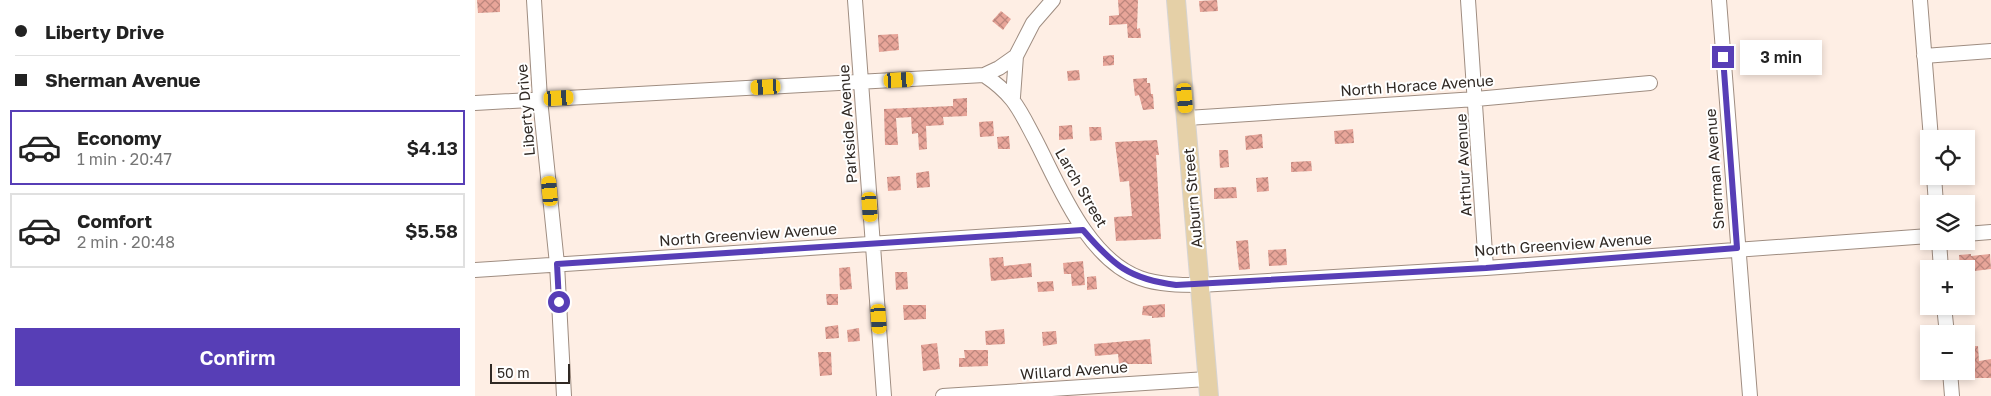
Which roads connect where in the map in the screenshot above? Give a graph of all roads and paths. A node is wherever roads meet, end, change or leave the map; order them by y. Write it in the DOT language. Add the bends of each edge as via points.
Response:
graph roads {
  1 [pos="534,0"];
  2 [pos="855,0"];
  3 [pos="1053,0"];
  4 [pos="1176,0"];
  5 [pos="1468,0"];
  6 [pos="1719,0"];
  7 [pos="1919,0"];
  8 [pos="1991,51"];
  9 [pos="1016,56"];
  10 [pos="1924,56"];
  11 [pos="984,75"];
  12 [pos="861,83"];
  13 [pos="1650,83"];
  14 [pos="1013,97"];
  15 [pos="540,99"];
  16 [pos="1476,99"];
  17 [pos="475,104"];
  18 [pos="1187,118"];
  19 [pos="1930,130"];
  20 [pos="1083,230"];
  21 [pos="1991,232"];
  22 [pos="1975,233"];
  23 [pos="1920,237"];
  24 [pos="873,242"];
  25 [pos="1737,248"];
  26 [pos="557,264"];
  27 [pos="1486,268"];
  28 [pos="475,270"];
  29 [pos="1200,285"];
  30 [pos="1951,380"];
  31 [pos="1208,387"];
  32 [pos="564,396"];
  33 [pos="885,396"];
  34 [pos="943,396"];
  35 [pos="1751,396"];
  36 [pos="1952,396"];
  1 -- 15 [label="street, Liberty Drive"];
  2 -- 12 [label="street, Parkside Avenue"];
  3 -- 9 [label="street" via="1033,23"];
  4 -- 18 [label="main road, Auburn Street"];
  5 -- 16 [label="street, Arthur Avenue"];
  6 -- 25 [label="street, Sherman Avenue"];
  7 -- 10 [label="street"];
  8 -- 10 [label="street"];
  9 -- 11 [label="street"];
  9 -- 14 [label="street"];
  10 -- 19 [label="street"];
  11 -- 12 [label="street"];
  11 -- 14 [label="street, Larch Street"];
  12 -- 15 [label="street"];
  12 -- 24 [label="street, Parkside Avenue"];
  13 -- 16 [label="street, North Horace Avenue"];
  14 -- 20 [label="street, Larch Street"];
  15 -- 17 [label="street"];
  15 -- 26 [label="street, Liberty Drive"];
  16 -- 18 [label="street, North Horace Avenue"];
  16 -- 27 [label="street, Arthur Avenue"];
  18 -- 29 [label="main road, Auburn Street"];
  20 -- 24 [label="street, North Greenview Avenue"];
  20 -- 29 [label="street, Larch Street" via="1127,272 1162,283"];
  21 -- 22 [label="street"];
  23 -- 25 [label="street, North Greenview Avenue"];
  24 -- 26 [label="street, North Greenview Avenue"];
  24 -- 33 [label="street, Parkside Avenue"];
  25 -- 27 [label="street, North Greenview Avenue"];
  25 -- 35 [label="street, Sherman Avenue"];
  26 -- 28 [label="street, North Greenview Avenue"];
  26 -- 32 [label="street, Liberty Drive"];
  27 -- 29 [label="street, North Greenview Avenue"];
  29 -- 31 [label="main road, Auburn Street"];
  30 -- 36 [label="street"];
  31 -- 34 [label="street, Willard Avenue"];
}
